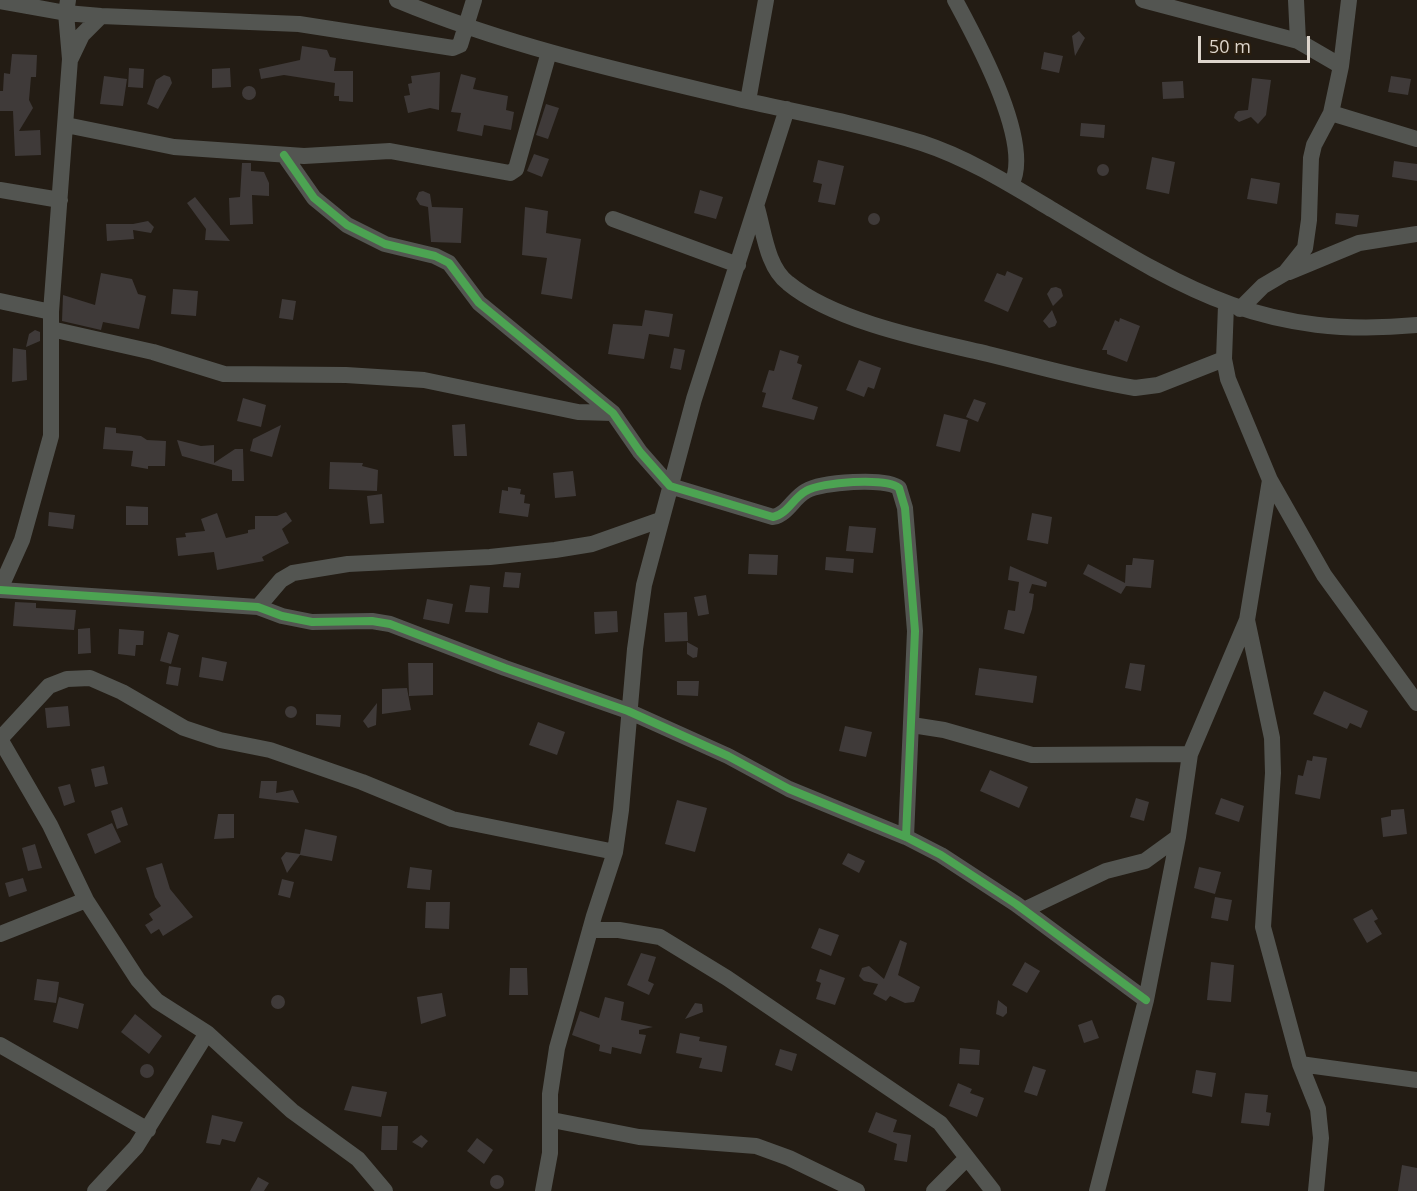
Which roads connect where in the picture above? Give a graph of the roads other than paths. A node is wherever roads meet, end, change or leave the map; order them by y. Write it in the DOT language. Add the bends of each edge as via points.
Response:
graph roads {
  1 [pos="0,0"];
  2 [pos="397,0"];
  3 [pos="474,0"];
  4 [pos="766,0"];
  5 [pos="955,0"];
  6 [pos="1143,0"];
  7 [pos="1296,0"];
  8 [pos="1349,0"];
  9 [pos="67,6"];
  10 [pos="101,16"];
  11 [pos="466,27"];
  12 [pos="1298,41"];
  13 [pos="549,52"];
  14 [pos="70,59"];
  15 [pos="1341,66"];
  16 [pos="748,101"];
  17 [pos="787,109"];
  18 [pos="1331,113"];
  19 [pos="66,125"];
  20 [pos="1417,139"];
  21 [pos="284,155"];
  22 [pos="1011,185"];
  23 [pos="0,190"];
  24 [pos="60,200"];
  25 [pos="757,208"];
  26 [pos="613,219"];
  27 [pos="1417,234"];
  28 [pos="738,265"];
  29 [pos="1285,273"];
  30 [pos="0,301"];
  31 [pos="1233,307"];
  32 [pos="51,320"];
  33 [pos="1417,325"];
  34 [pos="1224,359"];
  35 [pos="613,413"];
  36 [pos="1270,480"];
  37 [pos="670,486"];
  38 [pos="660,520"];
  39 [pos="0,589"];
  40 [pos="258,607"];
  41 [pos="1247,620"];
  42 [pos="1417,703"];
  43 [pos="628,711"];
  44 [pos="912,725"];
  45 [pos="0,739"];
  46 [pos="1190,754"];
  47 [pos="906,837"];
  48 [pos="1178,837"];
  49 [pos="615,852"];
  50 [pos="86,900"];
  51 [pos="1024,910"];
  52 [pos="590,930"];
  53 [pos="0,934"];
  54 [pos="1146,1000"];
  55 [pos="207,1033"];
  56 [pos="0,1045"];
  57 [pos="1300,1064"];
  58 [pos="1417,1080"];
  59 [pos="552,1120"];
  60 [pos="148,1130"];
  61 [pos="967,1158"];
  62 [pos="95,1191"];
  63 [pos="385,1191"];
  64 [pos="543,1191"];
  65 [pos="857,1191"];
  66 [pos="934,1191"];
  67 [pos="993,1191"];
  68 [pos="1096,1191"];
  69 [pos="1316,1191"];
  1 -- 9 [label="street"];
  2 -- 11 [label="street"];
  3 -- 11 [label="street"];
  4 -- 16 [label="street"];
  5 -- 22 [label="street" via="987,59 1011,130 1018,162"];
  6 -- 12 [label="street"];
  7 -- 12 [label="street"];
  8 -- 15 [label="street"];
  9 -- 10 [label="street"];
  9 -- 14 [label="street"];
  10 -- 11 [label="street" via="307,25 453,48 460,45"];
  10 -- 14 [label="street" via="82,35"];
  11 -- 13 [label="street"];
  12 -- 15 [label="street"];
  13 -- 16 [label="street"];
  13 -- 21 [label="street" via="513,172 508,174 390,151"];
  14 -- 19 [label="street"];
  15 -- 18 [label="street"];
  16 -- 17 [label="street"];
  17 -- 22 [label="street" via="924,143"];
  17 -- 25 [label="street"];
  18 -- 20 [label="street"];
  18 -- 29 [label="street" via="1311,158 1305,248"];
  19 -- 21 [label="street" via="174,147"];
  19 -- 24 [label="street"];
  21 -- 35 [label="street" via="303,185 330,213 373,240 449,263 479,303"];
  22 -- 31 [label="street" via="1144,266"];
  23 -- 24 [label="street"];
  24 -- 32 [label="street"];
  25 -- 28 [label="street"];
  25 -- 34 [label="street" via="771,259 787,283 832,308 875,324 1134,388 1158,385"];
  26 -- 28 [label="street"];
  27 -- 29 [label="street" via="1359,243"];
  28 -- 37 [label="street"];
  29 -- 31 [label="street"];
  30 -- 32 [label="street"];
  31 -- 33 [label="street" via="1272,319 1339,329"];
  31 -- 34 [label="street"];
  32 -- 35 [label="street" via="224,374 424,380 578,412"];
  32 -- 39 [label="street" via="50,445 22,540"];
  34 -- 36 [label="street" via="1235,402"];
  35 -- 37 [label="street" via="640,453"];
  36 -- 41 [label="street"];
  36 -- 42 [label="street" via="1324,574"];
  37 -- 38 [label="street"];
  37 -- 44 [label="street" via="773,517 785,512 796,497 821,486 889,483 899,488 905,508 915,608"];
  38 -- 40 [label="street" via="592,544 555,550 348,564 292,573"];
  38 -- 43 [label="street" via="644,585"];
  39 -- 40 [label="street"];
  40 -- 43 [label="street" via="312,622 390,624"];
  41 -- 46 [label="street"];
  41 -- 57 [label="street" via="1272,738 1263,927"];
  43 -- 47 [label="street" via="728,756 789,789"];
  43 -- 49 [label="street"];
  44 -- 46 [label="street" via="1040,756"];
  44 -- 47 [label="street"];
  45 -- 49 [label="street" via="49,686 67,679 90,678 184,728 270,750 452,819"];
  45 -- 50 [label="street" via="50,825"];
  46 -- 48 [label="street"];
  47 -- 51 [label="street" via="970,873"];
  48 -- 51 [label="street" via="1145,861 1098,874"];
  48 -- 54 [label="street"];
  49 -- 52 [label="street"];
  50 -- 53 [label="street"];
  50 -- 55 [label="street" via="138,980 158,1001"];
  51 -- 54 [label="street"];
  52 -- 59 [label="street" via="557,1048 550,1094"];
  52 -- 61 [label="street" via="660,937 940,1122"];
  54 -- 68 [label="street"];
  55 -- 60 [label="street"];
  55 -- 63 [label="street" via="292,1111 358,1160"];
  56 -- 60 [label="street"];
  57 -- 58 [label="street"];
  57 -- 69 [label="street" via="1321,1124"];
  59 -- 64 [label="street"];
  59 -- 65 [label="street" via="639,1137 756,1146"];
  60 -- 62 [label="street"];
  61 -- 66 [label="street"];
  61 -- 67 [label="street"];
}
